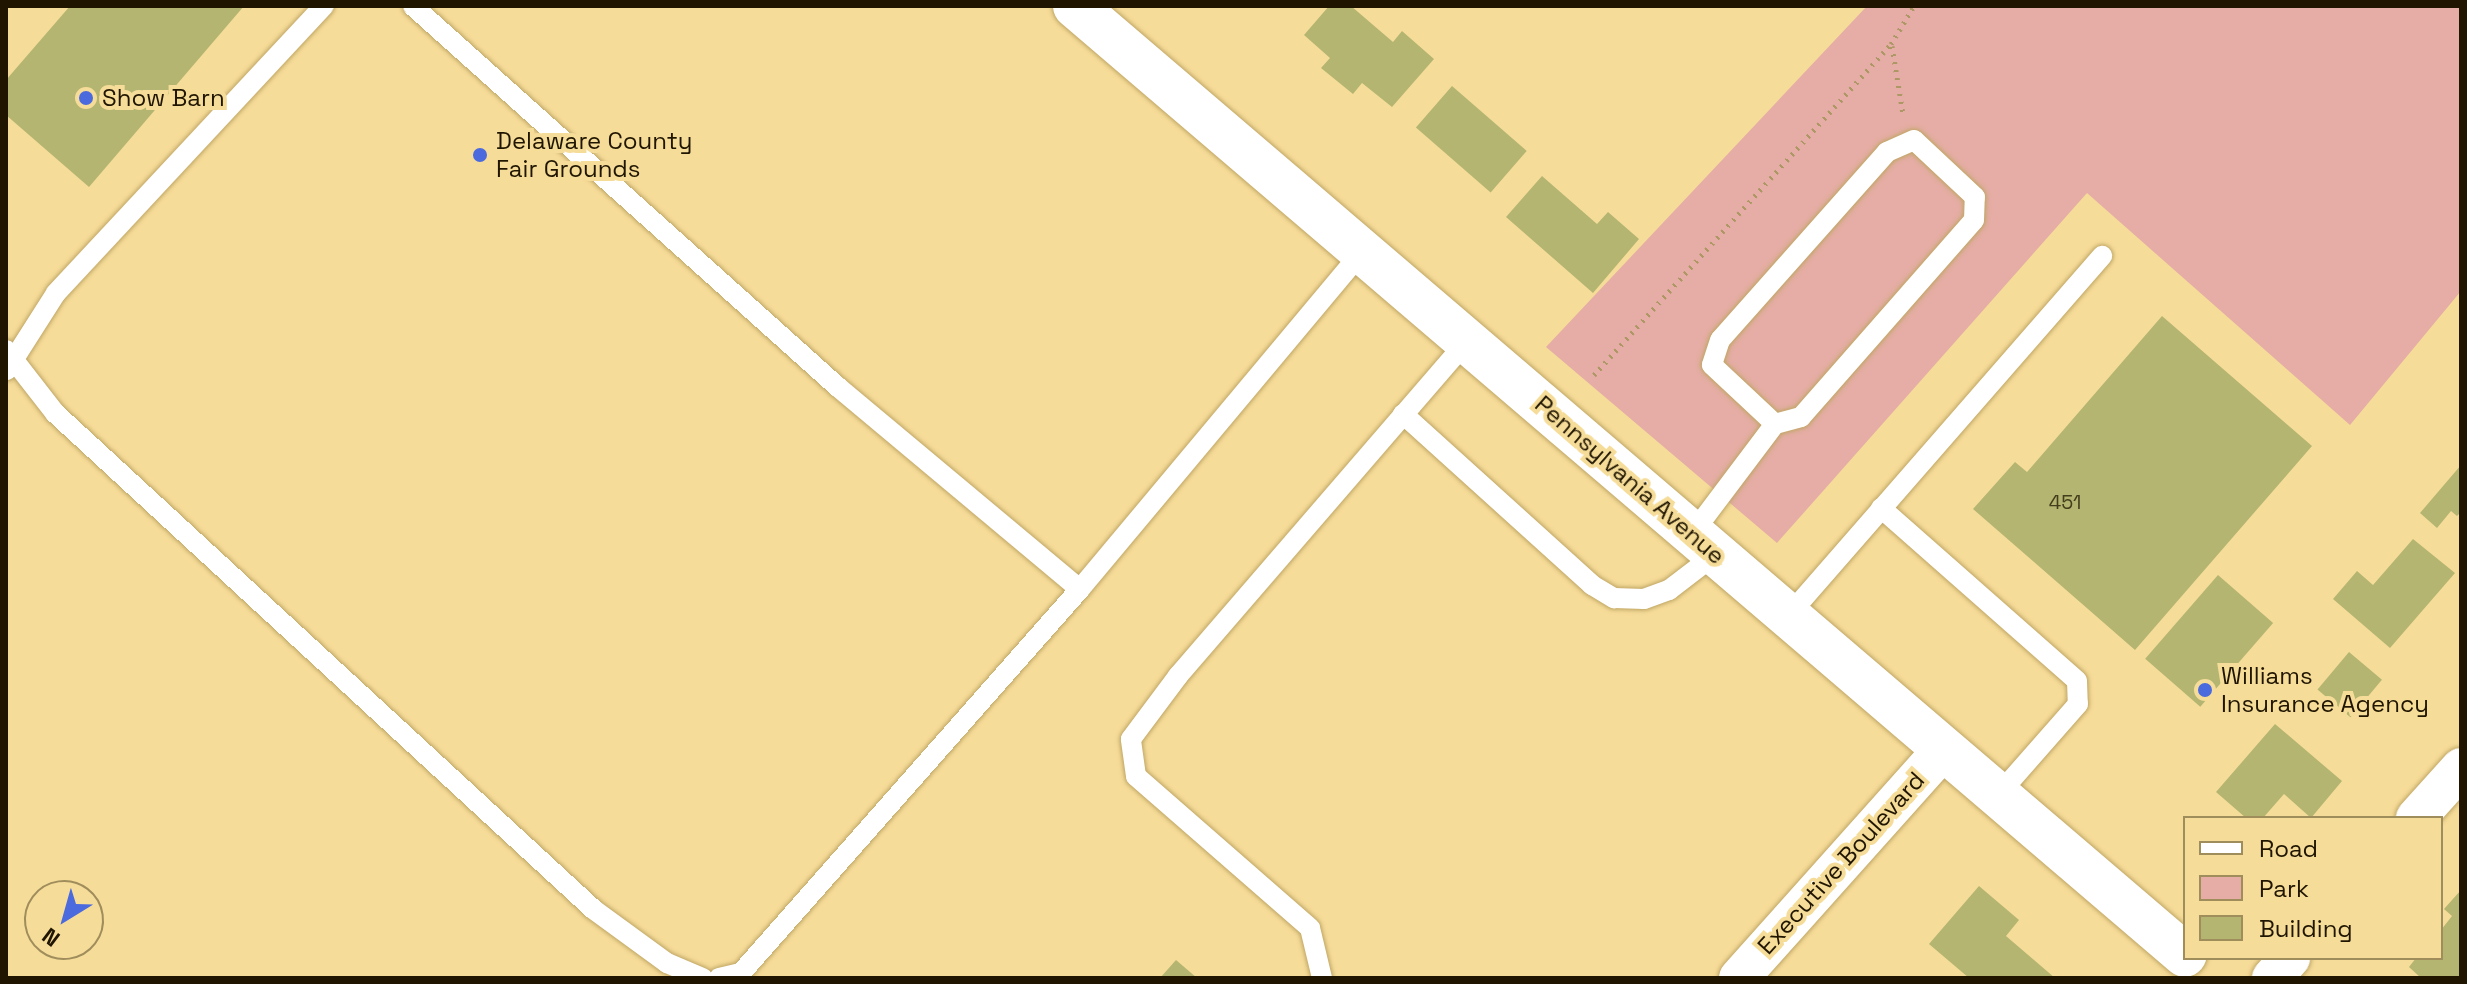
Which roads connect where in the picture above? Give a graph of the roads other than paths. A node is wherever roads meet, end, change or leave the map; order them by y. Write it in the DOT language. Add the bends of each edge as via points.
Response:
graph roads {
  1 [pos="324,6"];
  2 [pos="413,6"];
  3 [pos="1075,6"];
  4 [pos="1362,252"];
  5 [pos="2102,256"];
  6 [pos="1467,341"];
  7 [pos="8,360"];
  8 [pos="1403,414"];
  9 [pos="1775,424"];
  10 [pos="1881,508"];
  11 [pos="1704,544"];
  12 [pos="1080,589"];
  13 [pos="1788,616"];
  14 [pos="1944,749"];
  15 [pos="2461,768"];
  16 [pos="1998,795"];
  17 [pos="2418,816"];
  18 [pos="2183,953"];
  19 [pos="2192,960"];
  20 [pos="2288,960"];
  21 [pos="703,978"];
  22 [pos="719,978"];
  23 [pos="1322,978"];
  24 [pos="1739,978"];
  25 [pos="2212,978"];
  26 [pos="2272,978"];
  1 -- 7 [label="lane" via="56,293"];
  2 -- 12 [label="lane" via="838,387"];
  3 -- 4 [label="street, Pennsylvania Avenue"];
  4 -- 6 [label="street, Pennsylvania Avenue"];
  4 -- 12 [label="lane"];
  5 -- 10 [label="lane"];
  6 -- 8 [label="lane"];
  6 -- 11 [label="street, Pennsylvania Avenue"];
  7 -- 21 [label="lane" via="55,413 593,909 667,963"];
  8 -- 11 [label="lane" via="1592,585 1614,598 1644,599 1669,590"];
  8 -- 23 [label="lane" via="1178,676 1131,739 1136,776 1310,928"];
  9 -- 9 [label="lane" via="1801,417 1974,220 1975,197 1914,140 1887,152 1720,340 1712,365"];
  9 -- 11 [label="lane"];
  10 -- 13 [label="lane"];
  10 -- 16 [label="lane" via="2077,681 2078,704"];
  11 -- 13 [label="street, Pennsylvania Avenue"];
  12 -- 22 [label="lane" via="741,973"];
  13 -- 14 [label="street, Pennsylvania Avenue"];
  14 -- 16 [label="street, Pennsylvania Avenue"];
  14 -- 24 [label="street, Executive Boulevard"];
  15 -- 17 [label="street"];
  16 -- 18 [label="street, Pennsylvania Avenue"];
  19 -- 25 [label="street, Pennsylvania Avenue"];
  20 -- 26 [label="street"];
}
